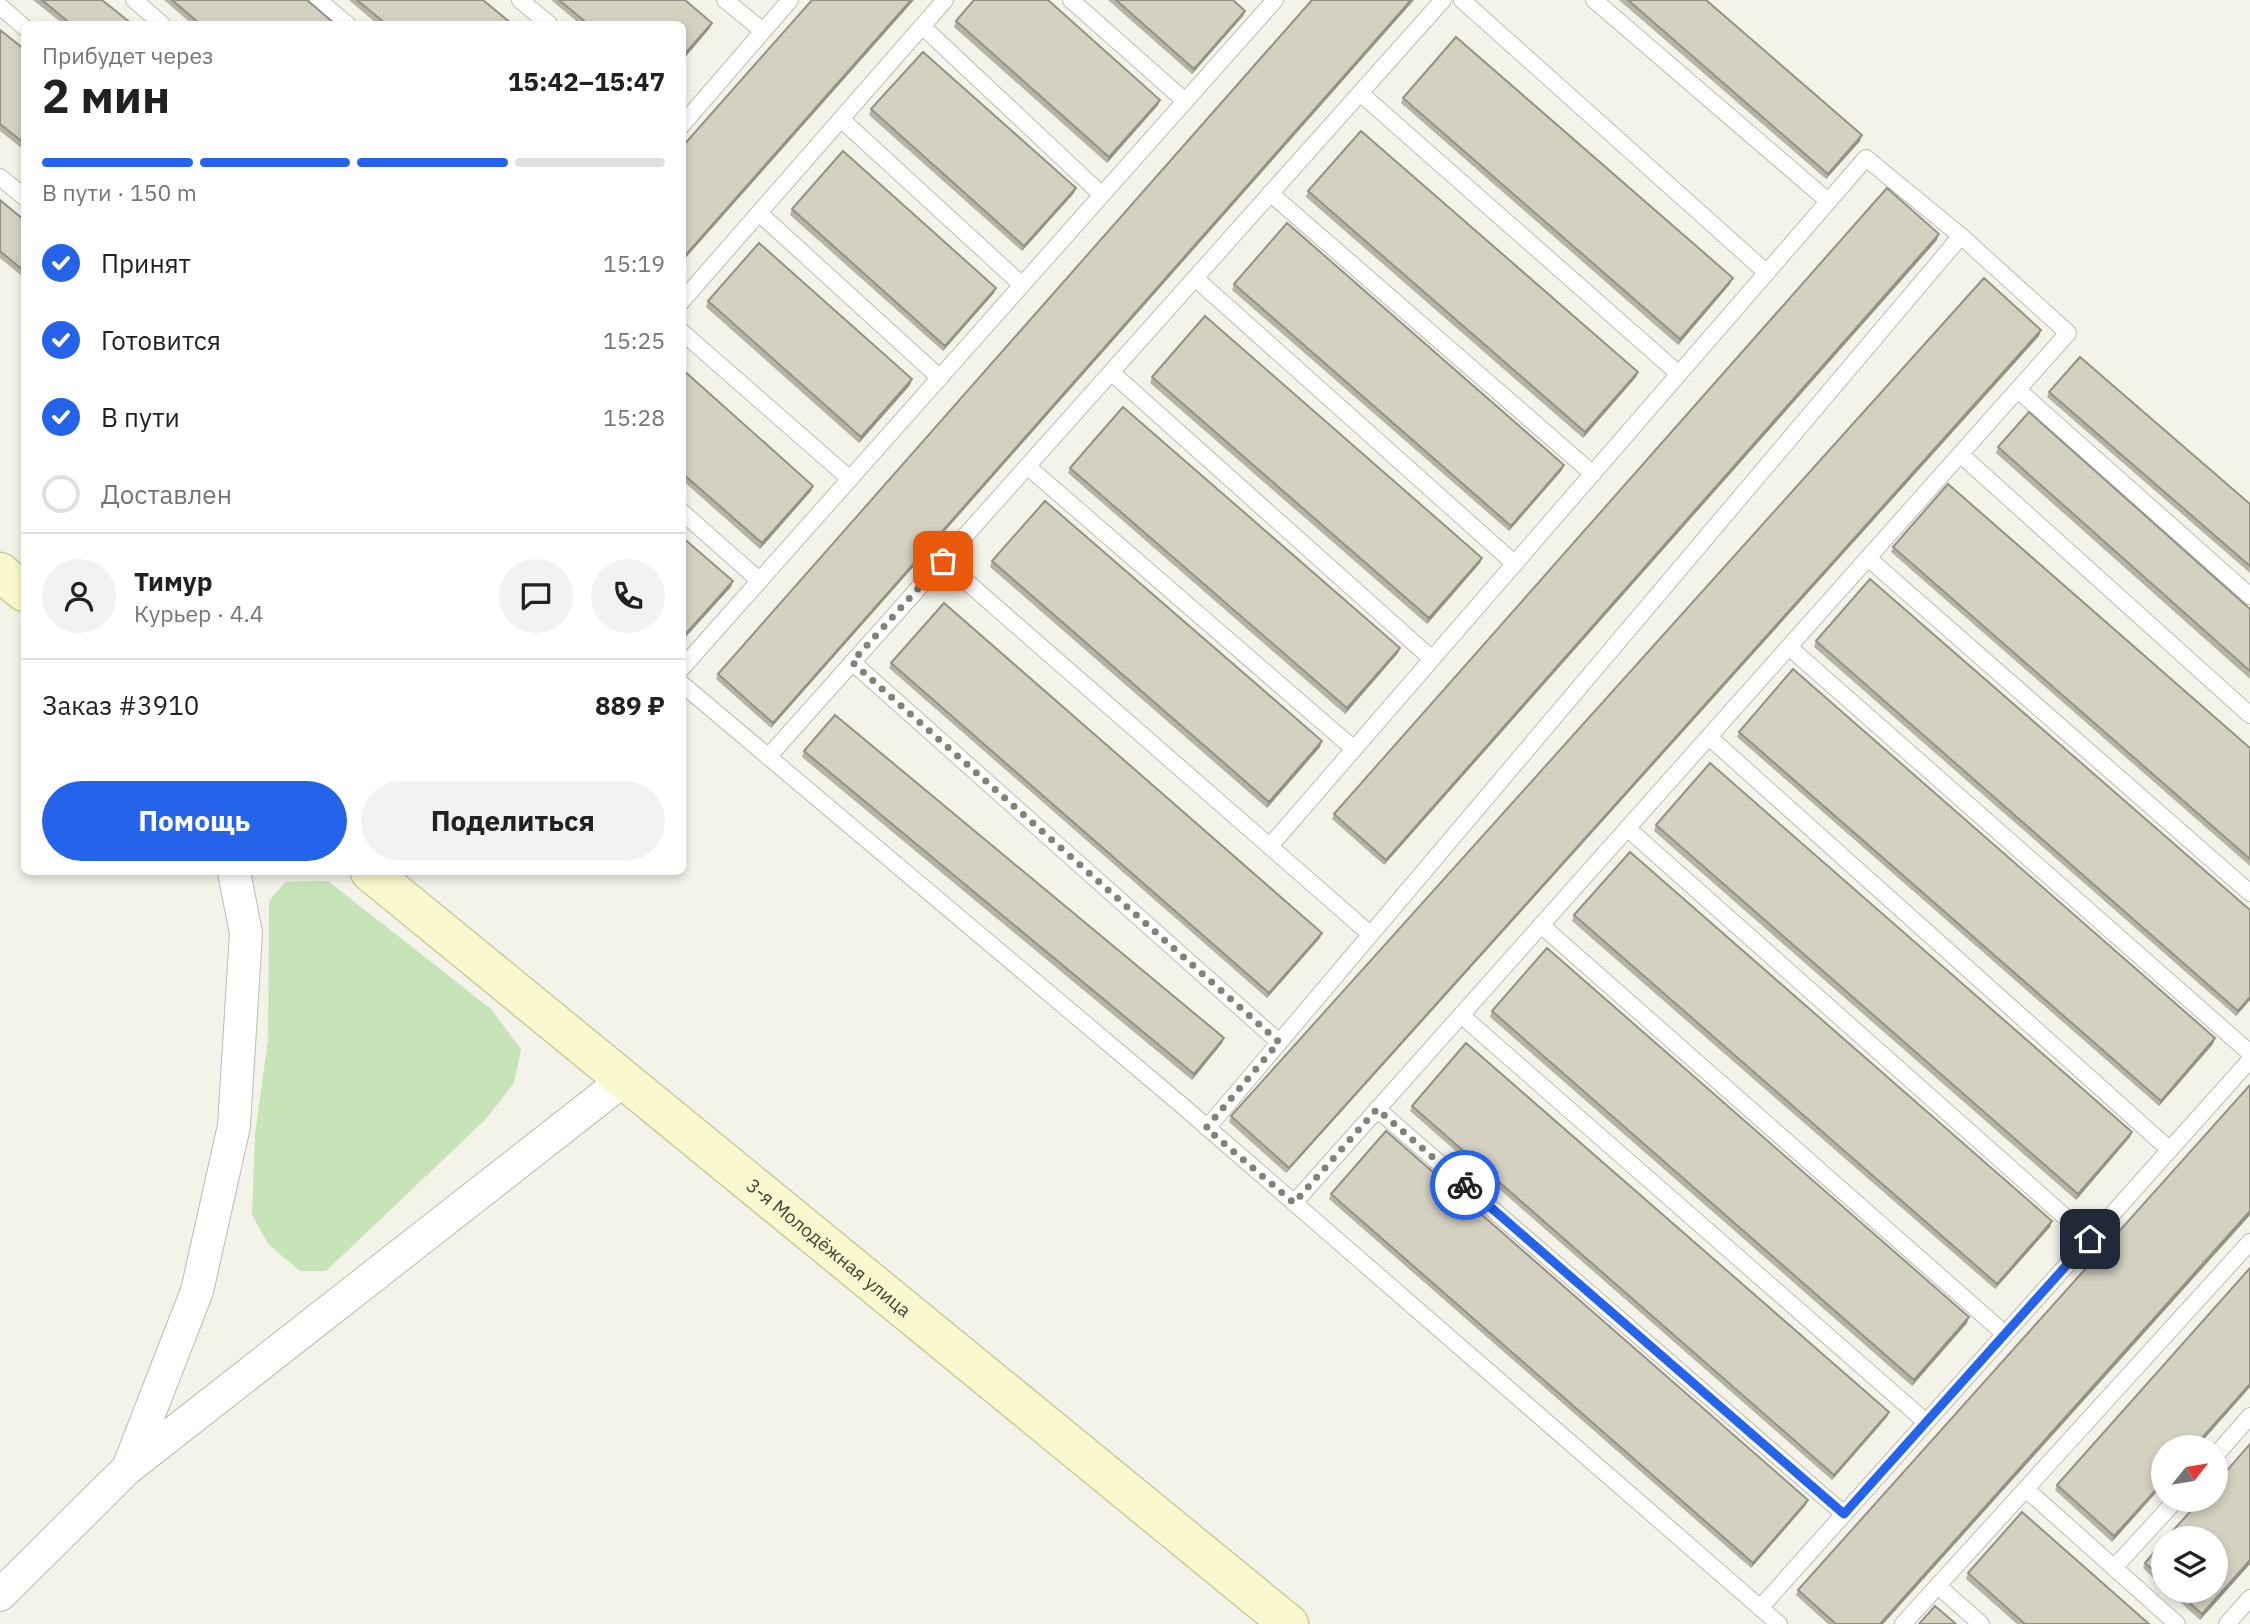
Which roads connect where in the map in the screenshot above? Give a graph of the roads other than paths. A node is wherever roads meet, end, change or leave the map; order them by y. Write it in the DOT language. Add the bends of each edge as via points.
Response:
graph roads {
  1 [pos="134,0"];
  2 [pos="318,0"];
  3 [pos="520,0"];
  4 [pos="725,0"];
  5 [pos="790,0"];
  6 [pos="945,0"];
  7 [pos="1071,0"];
  8 [pos="1443,0"];
  9 [pos="1462,0"];
  10 [pos="1594,0"];
  11 [pos="1266,3"];
  12 [pos="0,6"];
  13 [pos="158,21"];
  14 [pos="343,21"];
  15 [pos="546,21"];
  16 [pos="21,24"];
  17 [pos="922,26"];
  18 [pos="763,31"];
  19 [pos="1360,93"];
  20 [pos="1185,101"];
  21 [pos="841,119"];
  22 [pos="686,120"];
  23 [pos="0,177"];
  24 [pos="1270,193"];
  25 [pos="21,194"];
  26 [pos="1102,195"];
  27 [pos="1828,201"];
  28 [pos="760,213"];
  29 [pos="1961,236"];
  30 [pos="1767,273"];
  31 [pos="1195,278"];
  32 [pos="1022,285"];
  33 [pos="686,296"];
  34 [pos="686,336"];
  35 [pos="1111,372"];
  36 [pos="1679,374"];
  37 [pos="940,377"];
  38 [pos="2018,390"];
  39 [pos="1960,454"];
  40 [pos="1027,466"];
  41 [pos="1593,474"];
  42 [pos="850,479"];
  43 [pos="686,516"];
  44 [pos="1868,558"];
  45 [pos="943,561"];
  46 [pos="1515,564"];
  47 [pos="0,572"];
  48 [pos="760,581"];
  49 [pos="21,590"];
  50 [pos="2250,596"];
  51 [pos="1789,647"];
  52 [pos="1432,659"];
  53 [pos="852,662"];
  54 [pos="686,664"];
  55 [pos="686,687"];
  56 [pos="2250,715"];
  57 [pos="1709,737"];
  58 [pos="1354,750"];
  59 [pos="768,757"];
  60 [pos="1627,828"];
  61 [pos="1270,846"];
  62 [pos="235,875"];
  63 [pos="374,875"];
  64 [pos="2250,893"];
  65 [pos="1541,925"];
  66 [pos="1370,934"];
  67 [pos="1461,1015"];
  68 [pos="1279,1042"];
  69 [pos="2250,1053"];
  70 [pos="2250,1060"];
  71 [pos="625,1079"];
  72 [pos="1377,1109"];
  73 [pos="1206,1128"];
  74 [pos="2170,1150"];
  75 [pos="1294,1203"];
  76 [pos="2090,1239"];
  77 [pos="2250,1242"];
  78 [pos="2005,1334"];
  79 [pos="2250,1416"];
  80 [pos="1926,1422"];
  81 [pos="2228,1441"];
  82 [pos="127,1469"];
  83 [pos="2026,1489"];
  84 [pos="2165,1512"];
  85 [pos="1844,1514"];
  86 [pos="2114,1568"];
  87 [pos="1938,1586"];
  88 [pos="0,1595"];
  89 [pos="2250,1598"];
  90 [pos="1760,1608"];
  91 [pos="1289,1624"];
  92 [pos="1779,1624"];
  93 [pos="1903,1624"];
  94 [pos="1981,1624"];
  95 [pos="2177,1624"];
  96 [pos="2227,1624"];
  1 -- 13 [label="lane"];
  2 -- 14 [label="lane"];
  3 -- 15 [label="lane"];
  4 -- 18 [label="lane"];
  5 -- 18 [label="lane"];
  6 -- 17 [label="lane"];
  7 -- 20 [label="lane"];
  8 -- 19 [label="lane"];
  9 -- 30 [label="lane"];
  10 -- 27 [label="lane"];
  11 -- 20 [label="lane"];
  12 -- 16 [label="lane"];
  17 -- 21 [label="lane"];
  17 -- 26 [label="lane"];
  18 -- 22 [label="lane"];
  19 -- 24 [label="lane"];
  19 -- 36 [label="lane"];
  20 -- 26 [label="lane"];
  21 -- 28 [label="lane"];
  21 -- 32 [label="lane"];
  23 -- 25 [label="lane"];
  24 -- 31 [label="lane"];
  24 -- 41 [label="lane"];
  26 -- 32 [label="lane"];
  27 -- 29 [label="lane" via="1866,158"];
  27 -- 30 [label="lane"];
  28 -- 33 [label="lane"];
  28 -- 37 [label="lane"];
  29 -- 38 [label="lane" via="2068,333"];
  29 -- 66 [label="lane"];
  30 -- 36 [label="lane"];
  31 -- 35 [label="lane"];
  31 -- 46 [label="lane"];
  32 -- 37 [label="lane"];
  34 -- 42 [label="lane"];
  35 -- 40 [label="lane"];
  35 -- 52 [label="lane"];
  36 -- 41 [label="lane"];
  37 -- 42 [label="lane"];
  38 -- 39 [label="lane"];
  38 -- 50 [label="lane"];
  39 -- 44 [label="lane"];
  39 -- 56 [label="lane"];
  40 -- 45 [label="lane"];
  40 -- 58 [label="lane"];
  41 -- 46 [label="lane"];
  42 -- 48 [label="lane"];
  43 -- 48 [label="lane"];
  44 -- 51 [label="lane"];
  44 -- 64 [label="lane"];
  45 -- 53 [label="lane"];
  45 -- 61 [label="lane"];
  46 -- 52 [label="lane"];
  47 -- 49 [label="main road"];
  48 -- 54 [label="lane"];
  51 -- 57 [label="lane"];
  51 -- 69 [label="lane"];
  52 -- 58 [label="lane"];
  53 -- 59 [label="lane"];
  53 -- 68 [label="lane"];
  55 -- 59 [label="lane"];
  57 -- 60 [label="lane"];
  57 -- 74 [label="lane"];
  58 -- 61 [label="lane"];
  59 -- 73 [label="lane"];
  60 -- 65 [label="lane"];
  60 -- 76 [label="lane"];
  61 -- 66 [label="lane"];
  62 -- 82 [label="street" via="246,933 234,1126 197,1291"];
  63 -- 71 [label="main road, 3-я Молодёжная улица"];
  65 -- 67 [label="lane"];
  65 -- 78 [label="lane"];
  66 -- 68 [label="lane"];
  67 -- 72 [label="lane"];
  67 -- 80 [label="lane"];
  68 -- 73 [label="lane"];
  70 -- 74 [label="lane"];
  71 -- 82 [label="street"];
  71 -- 91 [label="main road, 3-я Молодёжная улица"];
  72 -- 75 [label="lane"];
  72 -- 85 [label="lane"];
  73 -- 75 [label="lane"];
  74 -- 76 [label="lane"];
  75 -- 90 [label="lane"];
  76 -- 78 [label="lane"];
  77 -- 83 [label="lane"];
  78 -- 80 [label="lane"];
  79 -- 81 [label="lane"];
  80 -- 85 [label="lane"];
  82 -- 88 [label="street"];
  83 -- 86 [label="lane"];
  83 -- 87 [label="lane"];
  84 -- 86 [label="lane"];
  85 -- 90 [label="lane"];
  86 -- 95 [label="lane"];
  87 -- 93 [label="lane"];
  87 -- 94 [label="lane"];
  89 -- 96 [label="lane"];
  90 -- 92 [label="lane"];
}
